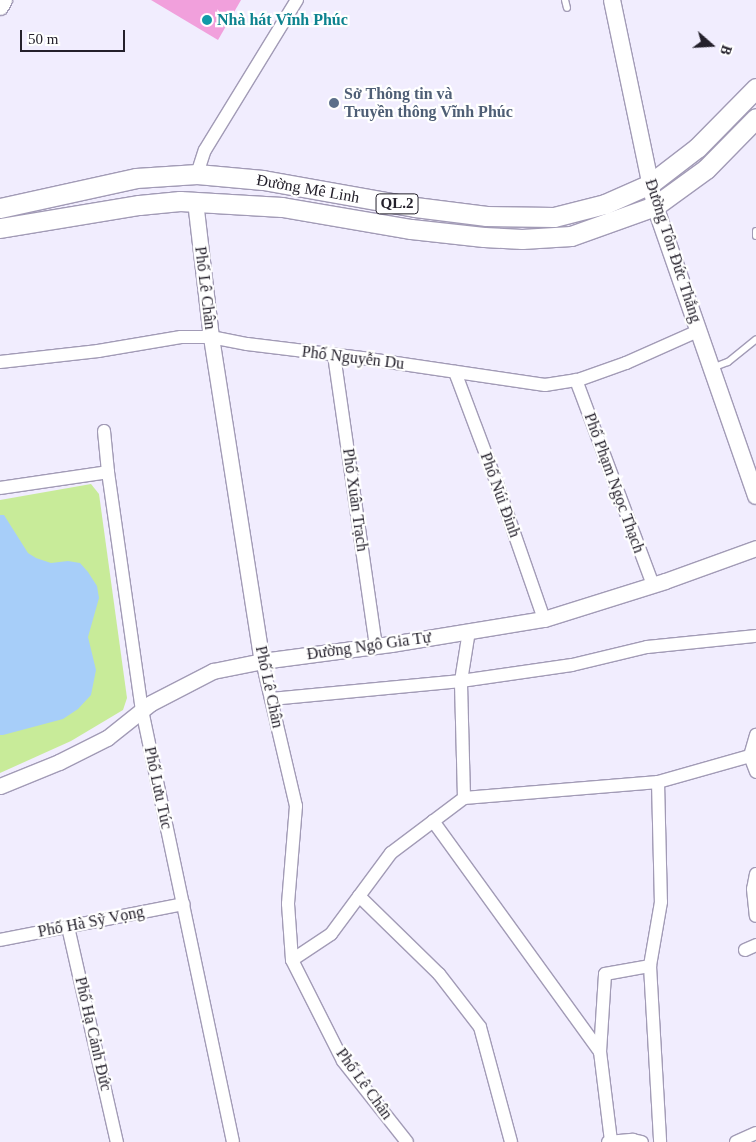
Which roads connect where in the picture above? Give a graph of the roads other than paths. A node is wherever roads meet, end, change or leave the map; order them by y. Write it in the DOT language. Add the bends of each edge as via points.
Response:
graph roads {
  1 [pos="4,0"];
  2 [pos="297,0"];
  3 [pos="566,0"];
  4 [pos="612,0"];
  5 [pos="0,7"];
  6 [pos="567,8"];
  7 [pos="756,88"];
  8 [pos="756,118"];
  9 [pos="197,174"];
  10 [pos="650,184"];
  11 [pos="194,201"];
  12 [pos="655,206"];
  13 [pos="0,208"];
  14 [pos="0,228"];
  15 [pos="756,231"];
  16 [pos="756,236"];
  17 [pos="698,331"];
  18 [pos="211,337"];
  19 [pos="756,339"];
  20 [pos="334,355"];
  21 [pos="0,362"];
  22 [pos="711,369"];
  23 [pos="455,372"];
  24 [pos="576,380"];
  25 [pos="104,431"];
  26 [pos="108,472"];
  27 [pos="0,488"];
  28 [pos="756,496"];
  29 [pos="756,548"];
  30 [pos="653,585"];
  31 [pos="544,619"];
  32 [pos="469,631"];
  33 [pos="756,636"];
  34 [pos="376,646"];
  35 [pos="262,661"];
  36 [pos="461,681"];
  37 [pos="271,699"];
  38 [pos="142,710"];
  39 [pos="756,735"];
  40 [pos="750,756"];
  41 [pos="756,772"];
  42 [pos="658,782"];
  43 [pos="0,786"];
  44 [pos="464,798"];
  45 [pos="433,821"];
  46 [pos="756,874"];
  47 [pos="359,896"];
  48 [pos="183,904"];
  49 [pos="756,916"];
  50 [pos="68,927"];
  51 [pos="0,940"];
  52 [pos="292,960"];
  53 [pos="650,966"];
  54 [pos="600,1052"];
  55 [pos="756,1133"];
  56 [pos="609,1141"];
  57 [pos="117,1142"];
  58 [pos="233,1142"];
  59 [pos="406,1142"];
  60 [pos="511,1142"];
  61 [pos="642,1142"];
  62 [pos="660,1142"];
  63 [pos="736,1142"];
  1 -- 5 [label="street"];
  2 -- 9 [label="street" via="205,150"];
  3 -- 6 [label="lane"];
  4 -- 10 [label="main road, Đường Tôn Đức Thắng"];
  7 -- 10 [label="main road, Đường Mê Linh / QL.2" via="697,148"];
  8 -- 12 [label="main road, Đường Mê Linh / QL.2" via="706,169"];
  9 -- 10 [label="main road, Đường Mê Linh / QL.2" via="263,180 415,207 524,218 554,217 587,210"];
  9 -- 13 [label="main road, Đường Mê Linh / QL.2" via="136,178"];
  10 -- 12 [label="main road, Đường Tôn Đức Thắng"];
  11 -- 12 [label="main road, Đường Mê Linh / QL.2" via="282,207 412,229 522,239 571,236"];
  11 -- 14 [label="main road, Đường Mê Linh / QL.2" via="139,205"];
  11 -- 18 [label="street, Phố Lê Chân"];
  12 -- 17 [label="main road, Đường Tôn Đức Thắng"];
  15 -- 16 [label="lane"];
  17 -- 22 [label="main road, Đường Tôn Đức Thắng"];
  17 -- 24 [label="street, Phố Nguyễn Du" via="626,363"];
  18 -- 20 [label="street, Phố Nguyễn Du"];
  18 -- 21 [label="street, Phố Nguyễn Du" via="181,336 98,351"];
  18 -- 35 [label="street, Phố Lê Chân"];
  19 -- 22 [label="lane" via="728,362"];
  20 -- 23 [label="street, Phố Nguyễn Du"];
  20 -- 34 [label="street, Phố Xuân Trạch"];
  22 -- 28 [label="main road, Đường Tôn Đức Thắng"];
  23 -- 24 [label="street, Phố Nguyễn Du" via="545,385"];
  23 -- 31 [label="street, Phố Núi Đinh"];
  24 -- 30 [label="street, Phố Phạm Ngọc Thạch"];
  25 -- 26 [label="street, Phố Lưu Túc"];
  26 -- 27 [label="street"];
  26 -- 38 [label="street, Phố Lưu Túc"];
  29 -- 30 [label="street, Đường Ngô Gia Tự"];
  30 -- 31 [label="street, Đường Ngô Gia Tự"];
  31 -- 32 [label="street, Đường Ngô Gia Tự"];
  32 -- 34 [label="street, Đường Ngô Gia Tự"];
  32 -- 36 [label="street"];
  33 -- 36 [label="street" via="647,648 572,665"];
  34 -- 35 [label="street, Đường Ngô Gia Tự"];
  35 -- 37 [label="street, Phố Lê Chân"];
  35 -- 38 [label="street, Đường Ngô Gia Tự" via="212,671 151,702"];
  36 -- 37 [label="street"];
  36 -- 44 [label="street"];
  37 -- 52 [label="street, Phố Lê Chân" via="296,806 288,904"];
  38 -- 43 [label="street, Đường Ngô Gia Tự" via="107,738"];
  38 -- 48 [label="street, Phố Lưu Túc"];
  39 -- 40 [label="street"];
  40 -- 41 [label="street"];
  40 -- 42 [label="street"];
  42 -- 44 [label="street"];
  42 -- 53 [label="street" via="661,902"];
  44 -- 45 [label="street"];
  45 -- 47 [label="street" via="391,853"];
  45 -- 54 [label="street"];
  46 -- 49 [label="street" via="753,889"];
  47 -- 52 [label="street" via="331,934"];
  47 -- 60 [label="street" via="439,974 480,1027"];
  48 -- 50 [label="street, Phố Hà Sỹ Vọng"];
  48 -- 58 [label="street, Phố Lưu Túc"];
  50 -- 51 [label="street, Phố Hà Sỹ Vọng"];
  50 -- 57 [label="street, Phố Hạ Cảnh Đức"];
  52 -- 59 [label="street, Phố Lê Chân" via="343,1061"];
  53 -- 54 [label="street" via="605,974"];
  53 -- 62 [label="street"];
  54 -- 56 [label="street"];
  55 -- 63 [label="street"];
  56 -- 61 [label="street"];
}
